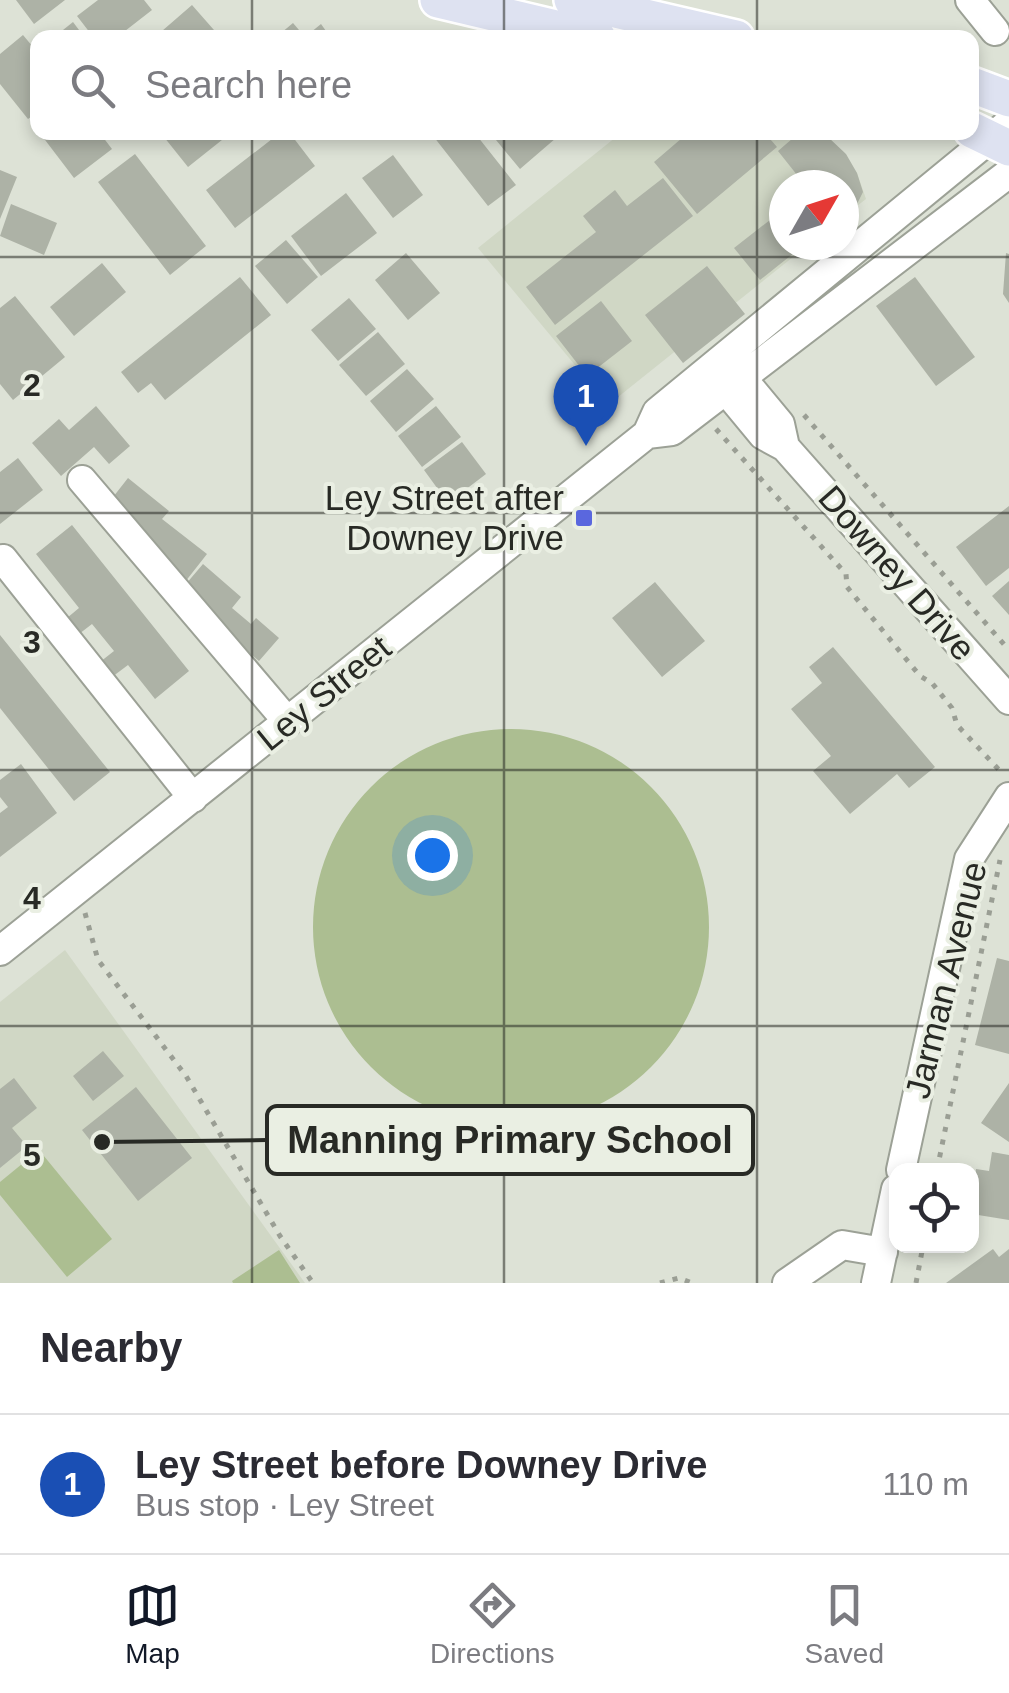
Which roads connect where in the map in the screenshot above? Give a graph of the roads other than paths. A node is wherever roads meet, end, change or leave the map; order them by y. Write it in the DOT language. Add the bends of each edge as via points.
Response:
graph roads {
  1 [pos="438,0"];
  2 [pos="572,0"];
  3 [pos="970,0"];
  4 [pos="564,30"];
  5 [pos="701,30"];
  6 [pos="995,31"];
  7 [pos="979,87"];
  8 [pos="1009,98"];
  9 [pos="995,135"];
  10 [pos="1009,174"];
  11 [pos="726,374"];
  12 [pos="82,480"];
  13 [pos="3,559"];
  14 [pos="1009,700"];
  15 [pos="288,722"];
  16 [pos="1009,797"];
  17 [pos="194,798"];
  18 [pos="0,951"];
  19 [pos="903,1163"];
  20 [pos="889,1223"];
  21 [pos="883,1252"];
  22 [pos="787,1283"];
  23 [pos="876,1283"];
  1 -- 4 [label="main road"];
  2 -- 5 [label="main road"];
  3 -- 6 [label="street"];
  7 -- 8 [label="main road"];
  9 -- 11 [label="street, Ley Street"];
  10 -- 11 [label="street, Ley Street"];
  11 -- 14 [label="street, Downey Drive" via="764,436 785,447"];
  11 -- 15 [label="street, Ley Street" via="657,412 647,434"];
  12 -- 15 [label="street"];
  13 -- 17 [label="street"];
  15 -- 17 [label="street, Ley Street"];
  16 -- 19 [label="street, Jarman Avenue" via="969,859"];
  17 -- 18 [label="street, Ley Street"];
  20 -- 21 [label="street"];
  21 -- 22 [label="street" via="842,1245"];
  21 -- 23 [label="street"];
}
